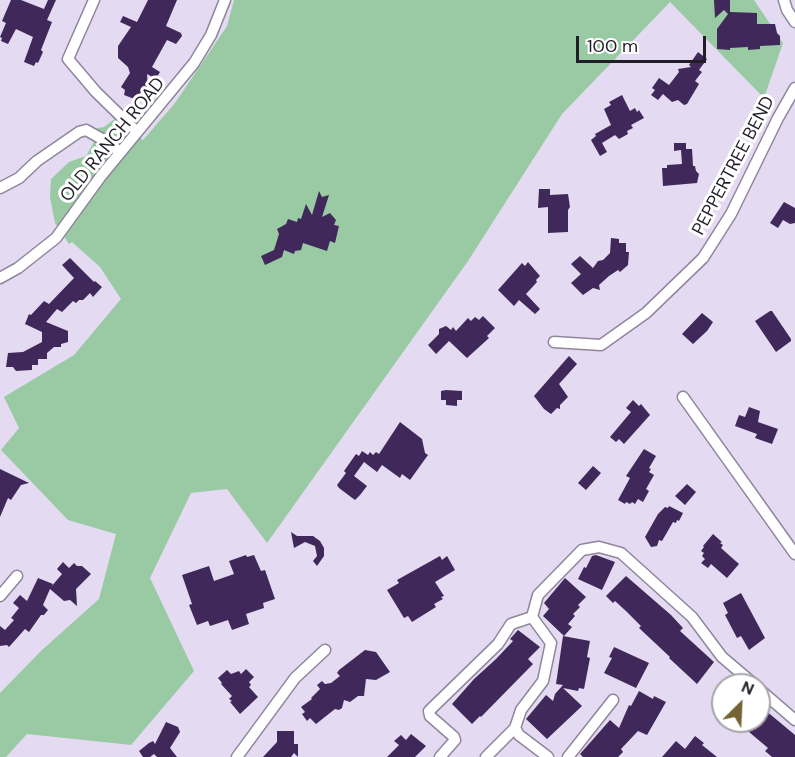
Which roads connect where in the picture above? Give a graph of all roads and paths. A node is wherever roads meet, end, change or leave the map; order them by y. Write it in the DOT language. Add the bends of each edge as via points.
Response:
graph roads {
  1 [pos="94,0"];
  2 [pos="225,0"];
  3 [pos="784,0"];
  4 [pos="795,22"];
  5 [pos="795,88"];
  6 [pos="137,132"];
  7 [pos="120,153"];
  8 [pos="0,188"];
  9 [pos="0,278"];
  10 [pos="554,342"];
  11 [pos="683,397"];
  12 [pos="795,554"];
  13 [pos="17,576"];
  14 [pos="0,596"];
  15 [pos="532,617"];
  16 [pos="325,650"];
  17 [pos="741,673"];
  18 [pos="771,699"];
  19 [pos="613,700"];
  20 [pos="795,720"];
  21 [pos="515,728"];
  22 [pos="237,757"];
  23 [pos="440,757"];
  24 [pos="486,757"];
  25 [pos="548,757"];
  26 [pos="568,757"];
  1 -- 6 [label="street" via="68,59"];
  2 -- 6 [label="street, OLD RANCH ROAD" via="194,63"];
  3 -- 4 [label="street"];
  5 -- 10 [label="street, PEPPERTREE BEND" via="731,214 703,258 646,312 601,345"];
  6 -- 7 [label="street, OLD RANCH ROAD"];
  7 -- 8 [label="street" via="86,130 79,132"];
  7 -- 9 [label="street, OLD RANCH ROAD" via="56,238"];
  11 -- 12 [label="street"];
  13 -- 14 [label="street"];
  15 -- 17 [label="street" via="538,595 582,550 599,547 621,553 692,617 722,657"];
  15 -- 21 [label="street" via="551,643 543,681 521,710"];
  15 -- 23 [label="street" via="511,624 498,644 429,711 454,737"];
  16 -- 22 [label="street" via="295,678"];
  18 -- 20 [label="street"];
  19 -- 26 [label="street"];
  21 -- 24 [label="street"];
  21 -- 25 [label="street"];
}
